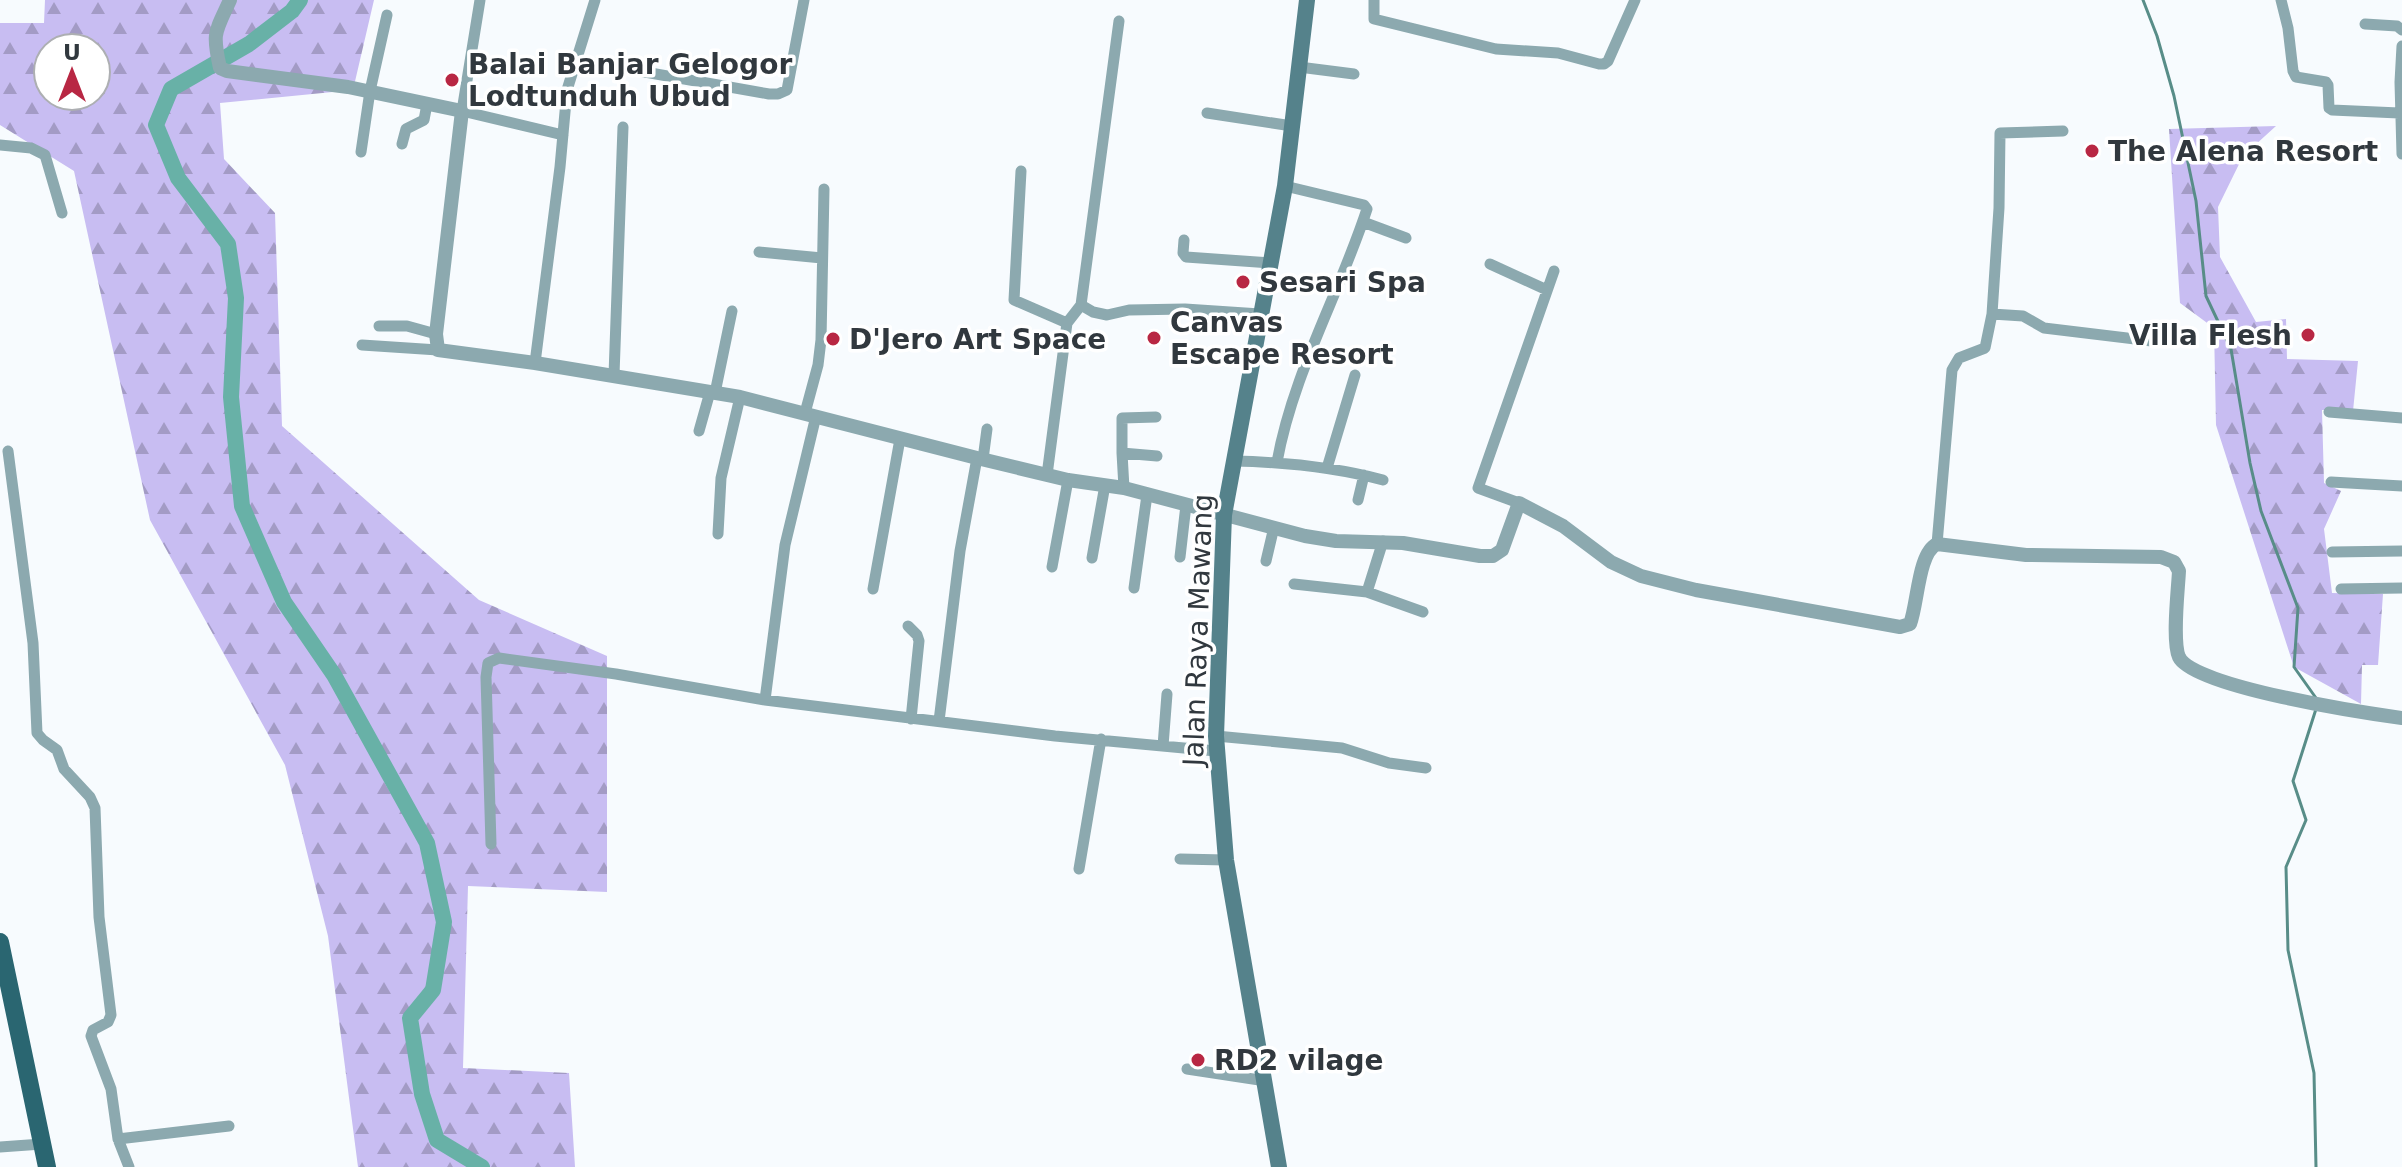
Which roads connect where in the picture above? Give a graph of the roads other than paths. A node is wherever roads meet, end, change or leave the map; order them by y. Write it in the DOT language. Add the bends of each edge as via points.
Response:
graph roads {
  1 [pos="230,0"];
  2 [pos="480,0"];
  3 [pos="595,0"];
  4 [pos="804,0"];
  5 [pos="1307,0"];
  6 [pos="1374,0"];
  7 [pos="1635,0"];
  8 [pos="2281,0"];
  9 [pos="387,15"];
  10 [pos="1119,21"];
  11 [pos="2365,24"];
  12 [pos="2402,30"];
  13 [pos="2402,46"];
  14 [pos="577,60"];
  15 [pos="1299,67"];
  16 [pos="1354,74"];
  17 [pos="2401,82"];
  18 [pos="370,91"];
  19 [pos="427,104"];
  20 [pos="462,111"];
  21 [pos="1207,113"];
  22 [pos="2399,113"];
  23 [pos="1292,126"];
  24 [pos="623,127"];
  25 [pos="2063,131"];
  26 [pos="563,135"];
  27 [pos="402,144"];
  28 [pos="0,145"];
  29 [pos="361,152"];
  30 [pos="2402,154"];
  31 [pos="1021,171"];
  32 [pos="1285,186"];
  33 [pos="824,189"];
  34 [pos="62,213"];
  35 [pos="1363,222"];
  36 [pos="1406,238"];
  37 [pos="1184,240"];
  38 [pos="759,252"];
  39 [pos="822,258"];
  40 [pos="1271,263"];
  41 [pos="1490,264"];
  42 [pos="1554,271"];
  43 [pos="1547,290"];
  44 [pos="1081,305"];
  45 [pos="732,311"];
  46 [pos="1260,314"];
  47 [pos="1992,314"];
  48 [pos="1067,323"];
  49 [pos="379,326"];
  50 [pos="436,334"];
  51 [pos="2160,342"];
  52 [pos="362,345"];
  53 [pos="438,350"];
  54 [pos="535,363"];
  55 [pos="614,375"];
  56 [pos="1355,375"];
  57 [pos="712,392"];
  58 [pos="740,397"];
  59 [pos="2329,412"];
  60 [pos="810,414"];
  61 [pos="1156,417"];
  62 [pos="2402,418"];
  63 [pos="987,429"];
  64 [pos="699,431"];
  65 [pos="900,439"];
  66 [pos="8,451"];
  67 [pos="1122,453"];
  68 [pos="1157,456"];
  69 [pos="980,459"];
  70 [pos="1233,461"];
  71 [pos="1277,462"];
  72 [pos="1327,468"];
  73 [pos="1047,475"];
  74 [pos="1364,475"];
  75 [pos="1068,480"];
  76 [pos="1383,480"];
  77 [pos="2331,482"];
  78 [pos="1105,485"];
  79 [pos="2402,486"];
  80 [pos="1124,488"];
  81 [pos="1147,495"];
  82 [pos="1358,500"];
  83 [pos="1519,503"];
  84 [pos="1186,505"];
  85 [pos="1224,515"];
  86 [pos="1274,527"];
  87 [pos="718,534"];
  88 [pos="1383,541"];
  89 [pos="1937,544"];
  90 [pos="2402,551"];
  91 [pos="2332,552"];
  92 [pos="1180,557"];
  93 [pos="1092,558"];
  94 [pos="1266,561"];
  95 [pos="1052,567"];
  96 [pos="1294,584"];
  97 [pos="1134,588"];
  98 [pos="2402,588"];
  99 [pos="873,589"];
  100 [pos="2341,589"];
  101 [pos="1367,592"];
  102 [pos="1423,612"];
  103 [pos="908,626"];
  104 [pos="1167,694"];
  105 [pos="765,700"];
  106 [pos="2402,718"];
  107 [pos="911,719"];
  108 [pos="939,721"];
  109 [pos="1101,739"];
  110 [pos="1216,743"];
  111 [pos="1163,746"];
  112 [pos="1426,768"];
  113 [pos="491,844"];
  114 [pos="1180,859"];
  115 [pos="1226,860"];
  116 [pos="1079,869"];
  117 [pos="0,942"];
  118 [pos="4,978"];
  119 [pos="1187,1069"];
  120 [pos="1266,1081"];
  121 [pos="229,1126"];
  122 [pos="118,1139"];
  123 [pos="42,1144"];
  124 [pos="0,1147"];
  125 [pos="47,1167"];
  126 [pos="129,1167"];
  127 [pos="1279,1167"];
  1 -- 18 [label="street" via="214,42 220,68"];
  2 -- 20 [label="street"];
  3 -- 14 [label="street"];
  4 -- 14 [label="street" via="783,93"];
  5 -- 15 [label="main road, Jalan Raya Mawang"];
  6 -- 7 [label="street" via="1374,19 1496,49 1548,52 1599,64 1608,61"];
  8 -- 22 [label="street" via="2296,77 2326,82 2332,110"];
  9 -- 18 [label="street"];
  10 -- 44 [label="street"];
  11 -- 12 [label="street"];
  13 -- 17 [label="street"];
  14 -- 26 [label="street" via="567,90"];
  15 -- 16 [label="street"];
  15 -- 23 [label="main road, Jalan Raya Mawang"];
  17 -- 22 [label="street"];
  18 -- 19 [label="street"];
  18 -- 29 [label="street"];
  19 -- 20 [label="street"];
  19 -- 27 [label="street" via="424,120 406,129"];
  20 -- 26 [label="street"];
  20 -- 50 [label="street"];
  21 -- 23 [label="street"];
  22 -- 30 [label="street"];
  23 -- 32 [label="main road, Jalan Raya Mawang"];
  24 -- 55 [label="street"];
  25 -- 47 [label="street" via="2000,133"];
  26 -- 54 [label="street"];
  28 -- 34 [label="street" via="45,155"];
  31 -- 48 [label="street" via="1014,300"];
  32 -- 35 [label="street" via="1364,205"];
  32 -- 40 [label="main road, Jalan Raya Mawang"];
  33 -- 39 [label="street"];
  35 -- 36 [label="street"];
  35 -- 71 [label="street" via="1307,358"];
  37 -- 40 [label="street" via="1186,257"];
  38 -- 39 [label="street"];
  39 -- 60 [label="street" via="821,340"];
  40 -- 46 [label="main road, Jalan Raya Mawang"];
  41 -- 43 [label="street"];
  42 -- 43 [label="street"];
  43 -- 83 [label="street" via="1478,488"];
  44 -- 46 [label="street" via="1107,315 1185,309"];
  44 -- 48 [label="street"];
  45 -- 57 [label="street"];
  46 -- 70 [label="main road, Jalan Raya Mawang"];
  47 -- 51 [label="street" via="2023,316 2044,328"];
  47 -- 89 [label="street" via="1985,348 1959,358 1952,370"];
  48 -- 73 [label="street"];
  49 -- 50 [label="street"];
  50 -- 53 [label="street"];
  52 -- 53 [label="street"];
  53 -- 54 [label="street"];
  54 -- 55 [label="street"];
  55 -- 57 [label="street"];
  56 -- 72 [label="street"];
  57 -- 58 [label="street"];
  57 -- 64 [label="street"];
  58 -- 60 [label="street"];
  58 -- 87 [label="street" via="721,478"];
  59 -- 62 [label="street"];
  60 -- 65 [label="street"];
  60 -- 105 [label="street" via="785,545"];
  61 -- 67 [label="street" via="1122,418"];
  63 -- 69 [label="street"];
  65 -- 69 [label="street"];
  65 -- 99 [label="street"];
  66 -- 122 [label="street" via="33,643 37,733 57,750 64,769 90,797 97,818 99,917 111,1015 91,1036 111,1089"];
  67 -- 68 [label="street"];
  67 -- 80 [label="street"];
  69 -- 73 [label="street"];
  69 -- 108 [label="street" via="960,551"];
  70 -- 71 [label="street"];
  70 -- 85 [label="main road, Jalan Raya Mawang"];
  71 -- 72 [label="street"];
  72 -- 74 [label="street"];
  73 -- 75 [label="street"];
  74 -- 76 [label="street"];
  74 -- 82 [label="street"];
  75 -- 78 [label="street"];
  75 -- 95 [label="street"];
  77 -- 79 [label="street"];
  78 -- 80 [label="street"];
  78 -- 93 [label="street"];
  80 -- 81 [label="street"];
  81 -- 84 [label="street"];
  81 -- 97 [label="street"];
  83 -- 88 [label="street" via="1502,550 1493,556"];
  83 -- 89 [label="street" via="1641,576 1900,627 1910,624 1926,554"];
  84 -- 85 [label="street"];
  84 -- 92 [label="street"];
  85 -- 86 [label="street"];
  85 -- 110 [label="main road, Jalan Raya Mawang"];
  86 -- 88 [label="street" via="1336,541"];
  86 -- 94 [label="street"];
  88 -- 101 [label="street"];
  89 -- 106 [label="street" via="2026,555 2161,557 2174,562 2179,571 2176,641 2185,665 2300,700"];
  90 -- 91 [label="street"];
  96 -- 101 [label="street"];
  98 -- 100 [label="street"];
  101 -- 102 [label="street"];
  103 -- 107 [label="street" via="919,641"];
  104 -- 111 [label="street"];
  105 -- 107 [label="street"];
  105 -- 113 [label="street" via="494,659 486,677"];
  107 -- 108 [label="street"];
  108 -- 109 [label="street"];
  109 -- 111 [label="street"];
  109 -- 116 [label="street"];
  110 -- 111 [label="street"];
  110 -- 112 [label="street" via="1342,748"];
  110 -- 115 [label="main road, Jalan Raya Mawang"];
  114 -- 115 [label="street"];
  115 -- 120 [label="main road, Jalan Raya Mawang"];
  117 -- 118 [label="main road"];
  118 -- 123 [label="main road"];
  119 -- 120 [label="street"];
  120 -- 127 [label="main road, Jalan Raya Mawang"];
  121 -- 122 [label="street"];
  122 -- 126 [label="street"];
  123 -- 124 [label="street"];
  123 -- 125 [label="main road"];
}
